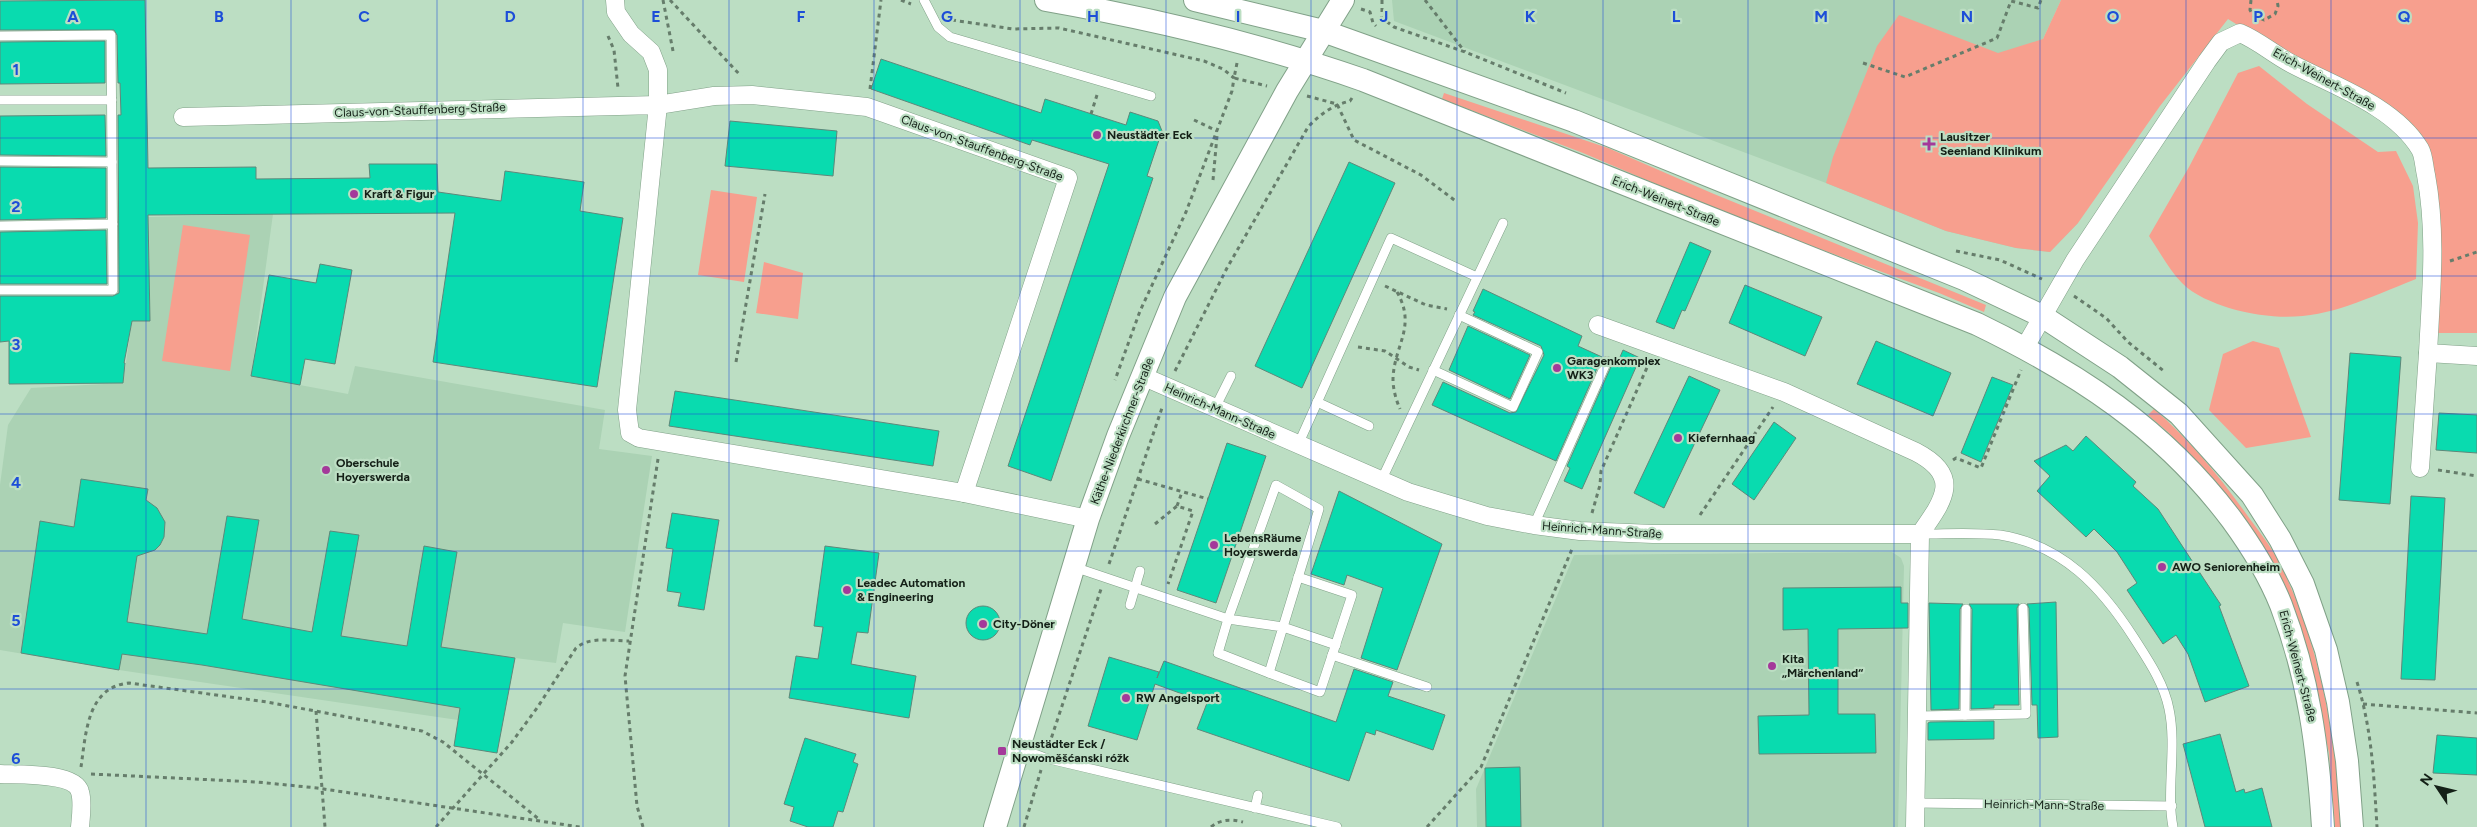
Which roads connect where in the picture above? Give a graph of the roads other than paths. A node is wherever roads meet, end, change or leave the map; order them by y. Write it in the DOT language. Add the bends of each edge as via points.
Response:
graph roads {
  1 [pos="615,0"];
  2 [pos="924,0"];
  3 [pos="1046,0"];
  4 [pos="1195,0"];
  5 [pos="1342,2"];
  6 [pos="1323,31"];
  7 [pos="0,36"];
  8 [pos="1306,59"];
  9 [pos="1150,96"];
  10 [pos="0,100"];
  11 [pos="112,100"];
  12 [pos="658,105"];
  13 [pos="183,117"];
  14 [pos="0,161"];
  15 [pos="112,162"];
  16 [pos="1503,223"];
  17 [pos="113,224"];
  18 [pos="0,226"];
  19 [pos="1477,277"];
  20 [pos="0,290"];
  21 [pos="1461,311"];
  22 [pos="2042,316"];
  23 [pos="1598,325"];
  24 [pos="2025,347"];
  25 [pos="2428,353"];
  26 [pos="2477,356"];
  27 [pos="1607,362"];
  28 [pos="1433,370"];
  29 [pos="1142,376"];
  30 [pos="1231,376"];
  31 [pos="1317,402"];
  32 [pos="1215,408"];
  33 [pos="1368,426"];
  34 [pos="1298,445"];
  35 [pos="2420,468"];
  36 [pos="1381,481"];
  37 [pos="964,493"];
  38 [pos="1088,519"];
  39 [pos="1534,526"];
  40 [pos="1920,534"];
  41 [pos="1074,566"];
  42 [pos="1140,571"];
  43 [pos="1298,578"];
  44 [pos="1135,587"];
  45 [pos="1130,605"];
  46 [pos="2023,608"];
  47 [pos="1966,609"];
  48 [pos="1228,619"];
  49 [pos="1283,627"];
  50 [pos="1336,645"];
  51 [pos="1332,655"];
  52 [pos="1268,673"];
  53 [pos="1427,687"];
  54 [pos="1965,715"];
  55 [pos="1918,716"];
  56 [pos="1019,748"];
  57 [pos="0,774"];
  58 [pos="1258,795"];
  59 [pos="1916,803"];
  60 [pos="2172,806"];
  61 [pos="1255,808"];
  62 [pos="80,827"];
  63 [pos="995,827"];
  64 [pos="1337,827"];
  65 [pos="1915,827"];
  66 [pos="2173,827"];
  67 [pos="2323,827"];
  68 [pos="2352,827"];
  1 -- 12 [label="street" via="616,12 631,34 652,52 658,70"];
  2 -- 9 [label="lane" via="938,27 950,37"];
  3 -- 8 [label="street" via="1142,17"];
  4 -- 6 [label="street"];
  5 -- 6 [label="street, Käthe-Niederkirchner-Straße"];
  6 -- 8 [label="street, Käthe-Niederkirchner-Straße"];
  6 -- 22 [label="street" via="1574,121 1964,280"];
  7 -- 11 [label="lane" via="112,35"];
  8 -- 24 [label="street, Erich-Weinert-Straße" via="1921,301"];
  8 -- 29 [label="street, Käthe-Niederkirchner-Straße" via="1175,297"];
  10 -- 11 [label="lane"];
  11 -- 15 [label="lane"];
  12 -- 13 [label="street, Claus-von-Stauffenberg-Straße"];
  12 -- 37 [label="street" via="627,410 630,433 661,442"];
  12 -- 37 [label="street, Claus-von-Stauffenberg-Straße" via="714,96 760,96 867,107 1068,178"];
  14 -- 15 [label="lane"];
  15 -- 17 [label="lane"];
  16 -- 19 [label="lane"];
  17 -- 18 [label="lane"];
  17 -- 20 [label="lane" via="113,290"];
  19 -- 21 [label="lane"];
  19 -- 31 [label="lane" via="1391,238"];
  21 -- 28 [label="lane"];
  21 -- 28 [label="lane" via="1538,352 1513,407"];
  22 -- 24 [label="street, Erich-Weinert-Straße"];
  22 -- 25 [label="street, Erich-Weinert-Straße" via="2075,260 2207,61 2221,42 2240,32 2289,63 2363,99 2400,126 2421,150 2432,206 2433,267"];
  22 -- 68 [label="street" via="2120,367 2179,414 2252,495 2280,539 2303,584 2326,650 2347,761"];
  23 -- 40 [label="street" via="1784,392 1931,460 1944,476 1942,493 1934,514"];
  24 -- 67 [label="street, Erich-Weinert-Straße" via="2121,407 2166,444 2213,496 2251,548 2281,604 2313,716"];
  25 -- 26 [label="street"];
  25 -- 35 [label="street, Erich-Weinert-Straße"];
  27 -- 39 [label="lane"];
  28 -- 36 [label="lane"];
  29 -- 32 [label="street, Heinrich-Mann-Straße"];
  29 -- 38 [label="street, Käthe-Niederkirchner-Straße"];
  30 -- 32 [label="lane"];
  31 -- 33 [label="lane"];
  31 -- 34 [label="lane"];
  32 -- 34 [label="street, Heinrich-Mann-Straße"];
  34 -- 36 [label="street, Heinrich-Mann-Straße"];
  36 -- 39 [label="street, Heinrich-Mann-Straße" via="1446,505"];
  37 -- 38 [label="street"];
  38 -- 41 [label="street, Käthe-Niederkirchner-Straße"];
  39 -- 40 [label="street, Heinrich-Mann-Straße" via="1686,535"];
  40 -- 55 [label="street"];
  40 -- 60 [label="lane, Heinrich-Mann-Straße" via="2002,536 2053,554 2090,579 2112,604 2161,684 2170,710"];
  41 -- 44 [label="lane"];
  41 -- 56 [label="street, Käthe-Niederkirchner-Straße"];
  42 -- 44 [label="lane"];
  43 -- 48 [label="lane" via="1320,509 1276,485"];
  43 -- 49 [label="lane"];
  43 -- 50 [label="lane" via="1352,595"];
  44 -- 45 [label="lane"];
  44 -- 48 [label="lane"];
  46 -- 54 [label="lane" via="2026,714"];
  47 -- 54 [label="lane"];
  48 -- 49 [label="lane"];
  48 -- 52 [label="lane" via="1218,654"];
  49 -- 50 [label="lane"];
  49 -- 52 [label="lane"];
  50 -- 51 [label="lane"];
  51 -- 52 [label="lane" via="1320,692"];
  51 -- 53 [label="lane"];
  54 -- 55 [label="lane"];
  55 -- 59 [label="street"];
  56 -- 61 [label="lane" via="1045,758"];
  56 -- 63 [label="street, Käthe-Niederkirchner-Straße"];
  57 -- 62 [label="street" via="57,777 74,783 80,780"];
  58 -- 61 [label="lane"];
  59 -- 60 [label="lane, Heinrich-Mann-Straße"];
  59 -- 65 [label="street"];
  60 -- 66 [label="lane, Heinrich-Mann-Straße"];
  61 -- 64 [label="lane"];
}
